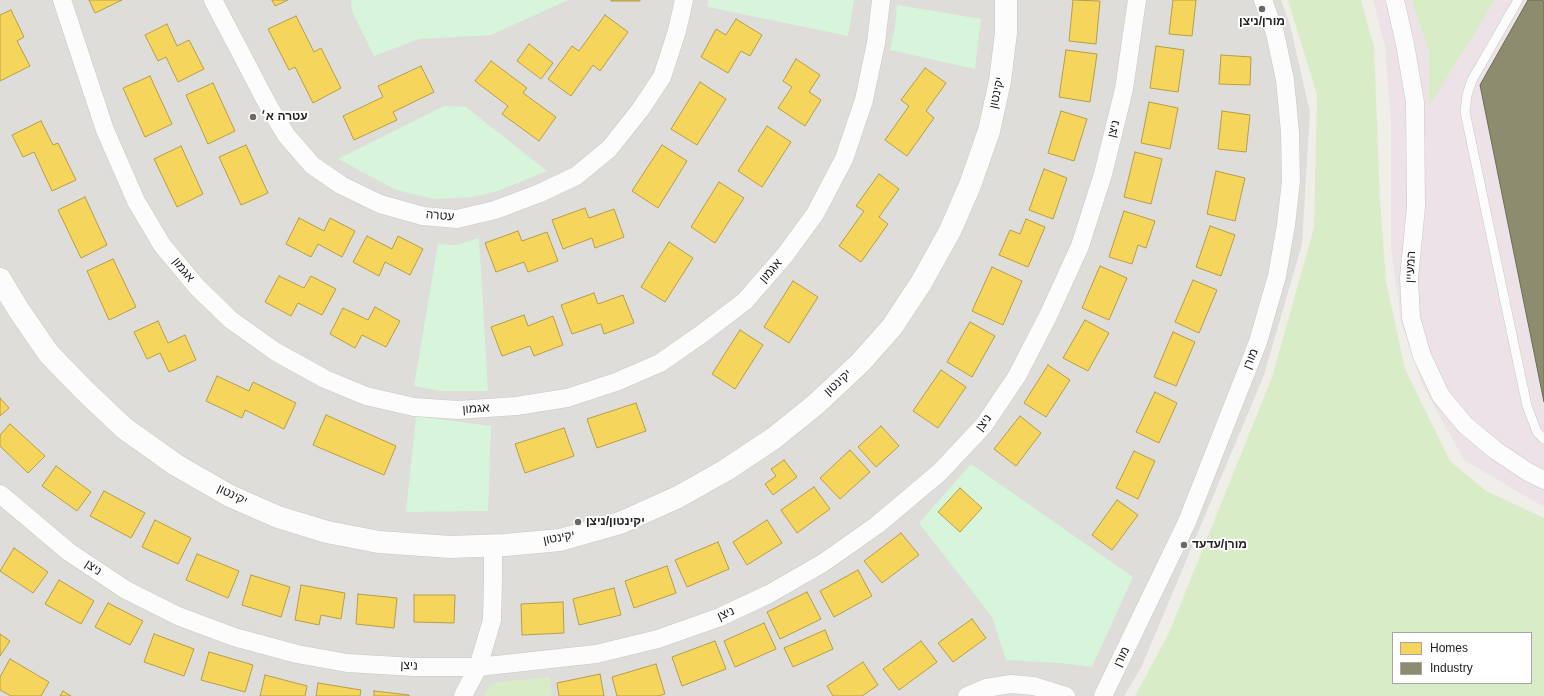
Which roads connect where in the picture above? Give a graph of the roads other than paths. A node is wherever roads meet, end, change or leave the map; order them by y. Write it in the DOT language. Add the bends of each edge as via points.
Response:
graph roads {
  1 [pos="62,0"];
  2 [pos="213,0"];
  3 [pos="684,0"];
  4 [pos="881,0"];
  5 [pos="1006,0"];
  6 [pos="1136,0"];
  7 [pos="1263,0"];
  8 [pos="1395,0"];
  9 [pos="1518,0"];
  10 [pos="0,280"];
  11 [pos="1544,439"];
  12 [pos="1544,480"];
  13 [pos="0,494"];
  14 [pos="493,546"];
  15 [pos="478,667"];
  16 [pos="463,696"];
  17 [pos="967,696"];
  18 [pos="1066,696"];
  19 [pos="1103,696"];
  1 -- 4 [label="street, אגמון" via="105,130 136,200 162,245 197,288 237,324 276,352 325,379 366,396 414,406 458,410 516,406 567,398 616,382 660,363 745,302 785,255 815,214 844,159 864,100 876,43"];
  2 -- 3 [label="street, עטרה" via="286,135 312,164 341,185 380,204 423,216 457,219 495,210 540,193 576,176 609,149 662,77 677,32"];
  5 -- 14 [label="street, יקינטון" via="1006,33 1000,81 989,131 970,185 950,231 921,283 892,328 860,363 815,405 774,438 726,470 678,497 620,523 560,540"];
  6 -- 15 [label="street, ניצן" via="1124,89 1103,174 1080,246 1017,376 984,426 940,472 877,525 823,563 769,594 720,617 658,639 596,654"];
  7 -- 19 [label="street, מורן" via="1275,33 1285,80 1290,132 1291,181 1277,276 1258,342 1187,522"];
  8 -- 12 [label="street, המעיין" via="1415,102 1416,207 1409,278 1411,318 1422,356 1441,396 1465,425 1495,450"];
  9 -- 11 [label="lane" via="1472,80 1465,112 1527,406 1537,432"];
  10 -- 14 [label="street, יקינטון" via="49,354 124,428 176,465 230,496 278,517 334,534 379,542 438,547"];
  13 -- 15 [label="street, ניצן" via="70,552 126,590 178,616 234,636 297,654 347,663"];
  14 -- 15 [label="street" via="492,620"];
  15 -- 16 [label="street"];
  17 -- 18 [label="street" via="986,688 1011,684 1034,686"];
}
